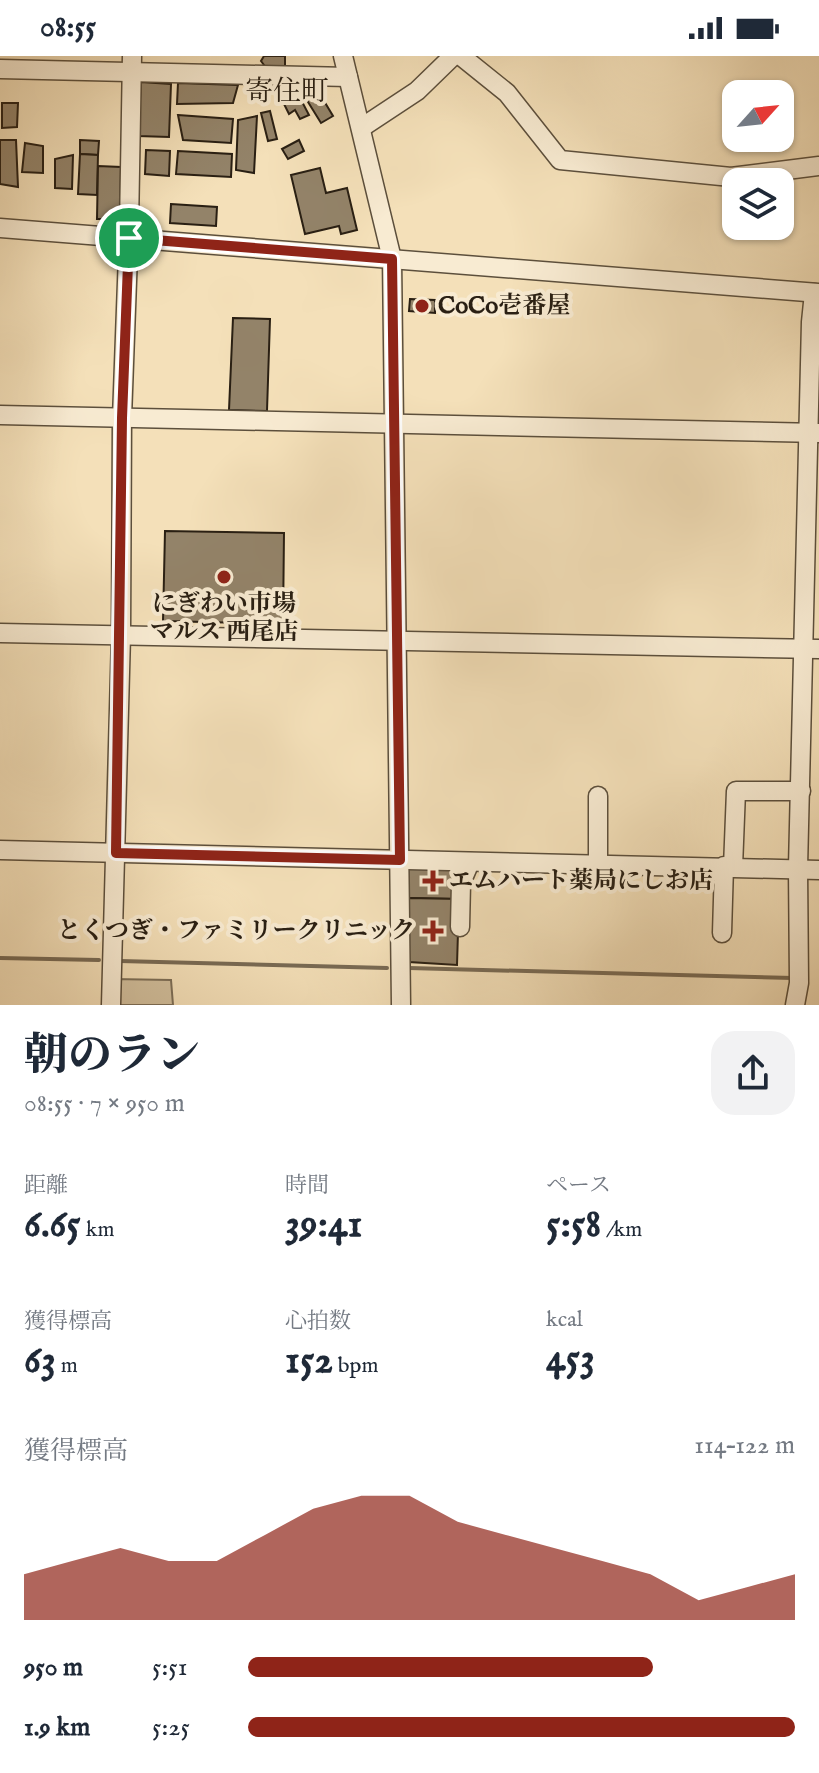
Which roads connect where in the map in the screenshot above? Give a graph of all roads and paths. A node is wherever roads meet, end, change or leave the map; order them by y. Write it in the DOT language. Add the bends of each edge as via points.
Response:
graph roads {
  1 [pos="343,56"];
  2 [pos="453,56"];
  3 [pos="461,56"];
  4 [pos="131,64"];
  5 [pos="0,69"];
  6 [pos="348,77"];
  7 [pos="361,128"];
  8 [pos="819,166"];
  9 [pos="0,228"];
  10 [pos="129,238"];
  11 [pos="392,259"];
  12 [pos="816,293"];
  13 [pos="0,415"];
  14 [pos="122,418"];
  15 [pos="394,424"];
  16 [pos="814,433"];
  17 [pos="0,633"];
  18 [pos="121,635"];
  19 [pos="398,640"];
  20 [pos="812,649"];
  21 [pos="801,791"];
  22 [pos="598,796"];
  23 [pos="0,850"];
  24 [pos="116,853"];
  25 [pos="400,860"];
  26 [pos="470,862"];
  27 [pos="598,864"];
  28 [pos="728,866"];
  29 [pos="798,868"];
  30 [pos="819,870"];
  31 [pos="460,927"];
  32 [pos="722,933"];
  33 [pos="111,1005"];
  34 [pos="401,1005"];
  35 [pos="795,1005"];
  1 -- 6 [label="street"];
  2 -- 7 [label="street" via="417,91"];
  3 -- 8 [label="street" via="507,93 560,160 731,177"];
  4 -- 5 [label="street"];
  4 -- 6 [label="street"];
  4 -- 10 [label="street"];
  6 -- 7 [label="street"];
  7 -- 11 [label="street"];
  9 -- 10 [label="street"];
  10 -- 11 [label="street"];
  10 -- 14 [label="street"];
  11 -- 12 [label="street"];
  11 -- 15 [label="street"];
  12 -- 16 [label="street"];
  13 -- 14 [label="street"];
  14 -- 15 [label="street"];
  14 -- 18 [label="street"];
  15 -- 16 [label="street"];
  15 -- 19 [label="street"];
  16 -- 20 [label="street"];
  17 -- 18 [label="street"];
  18 -- 19 [label="street"];
  18 -- 24 [label="street"];
  19 -- 20 [label="street"];
  19 -- 25 [label="street"];
  20 -- 21 [label="street"];
  21 -- 28 [label="street" via="736,791"];
  21 -- 29 [label="street"];
  22 -- 27 [label="street"];
  23 -- 24 [label="street"];
  24 -- 25 [label="street"];
  24 -- 33 [label="street"];
  25 -- 26 [label="street"];
  25 -- 34 [label="street"];
  26 -- 27 [label="street"];
  26 -- 31 [label="street" via="461,883"];
  27 -- 28 [label="street"];
  28 -- 29 [label="street"];
  28 -- 32 [label="street"];
  29 -- 30 [label="street"];
  29 -- 35 [label="street"];
}
